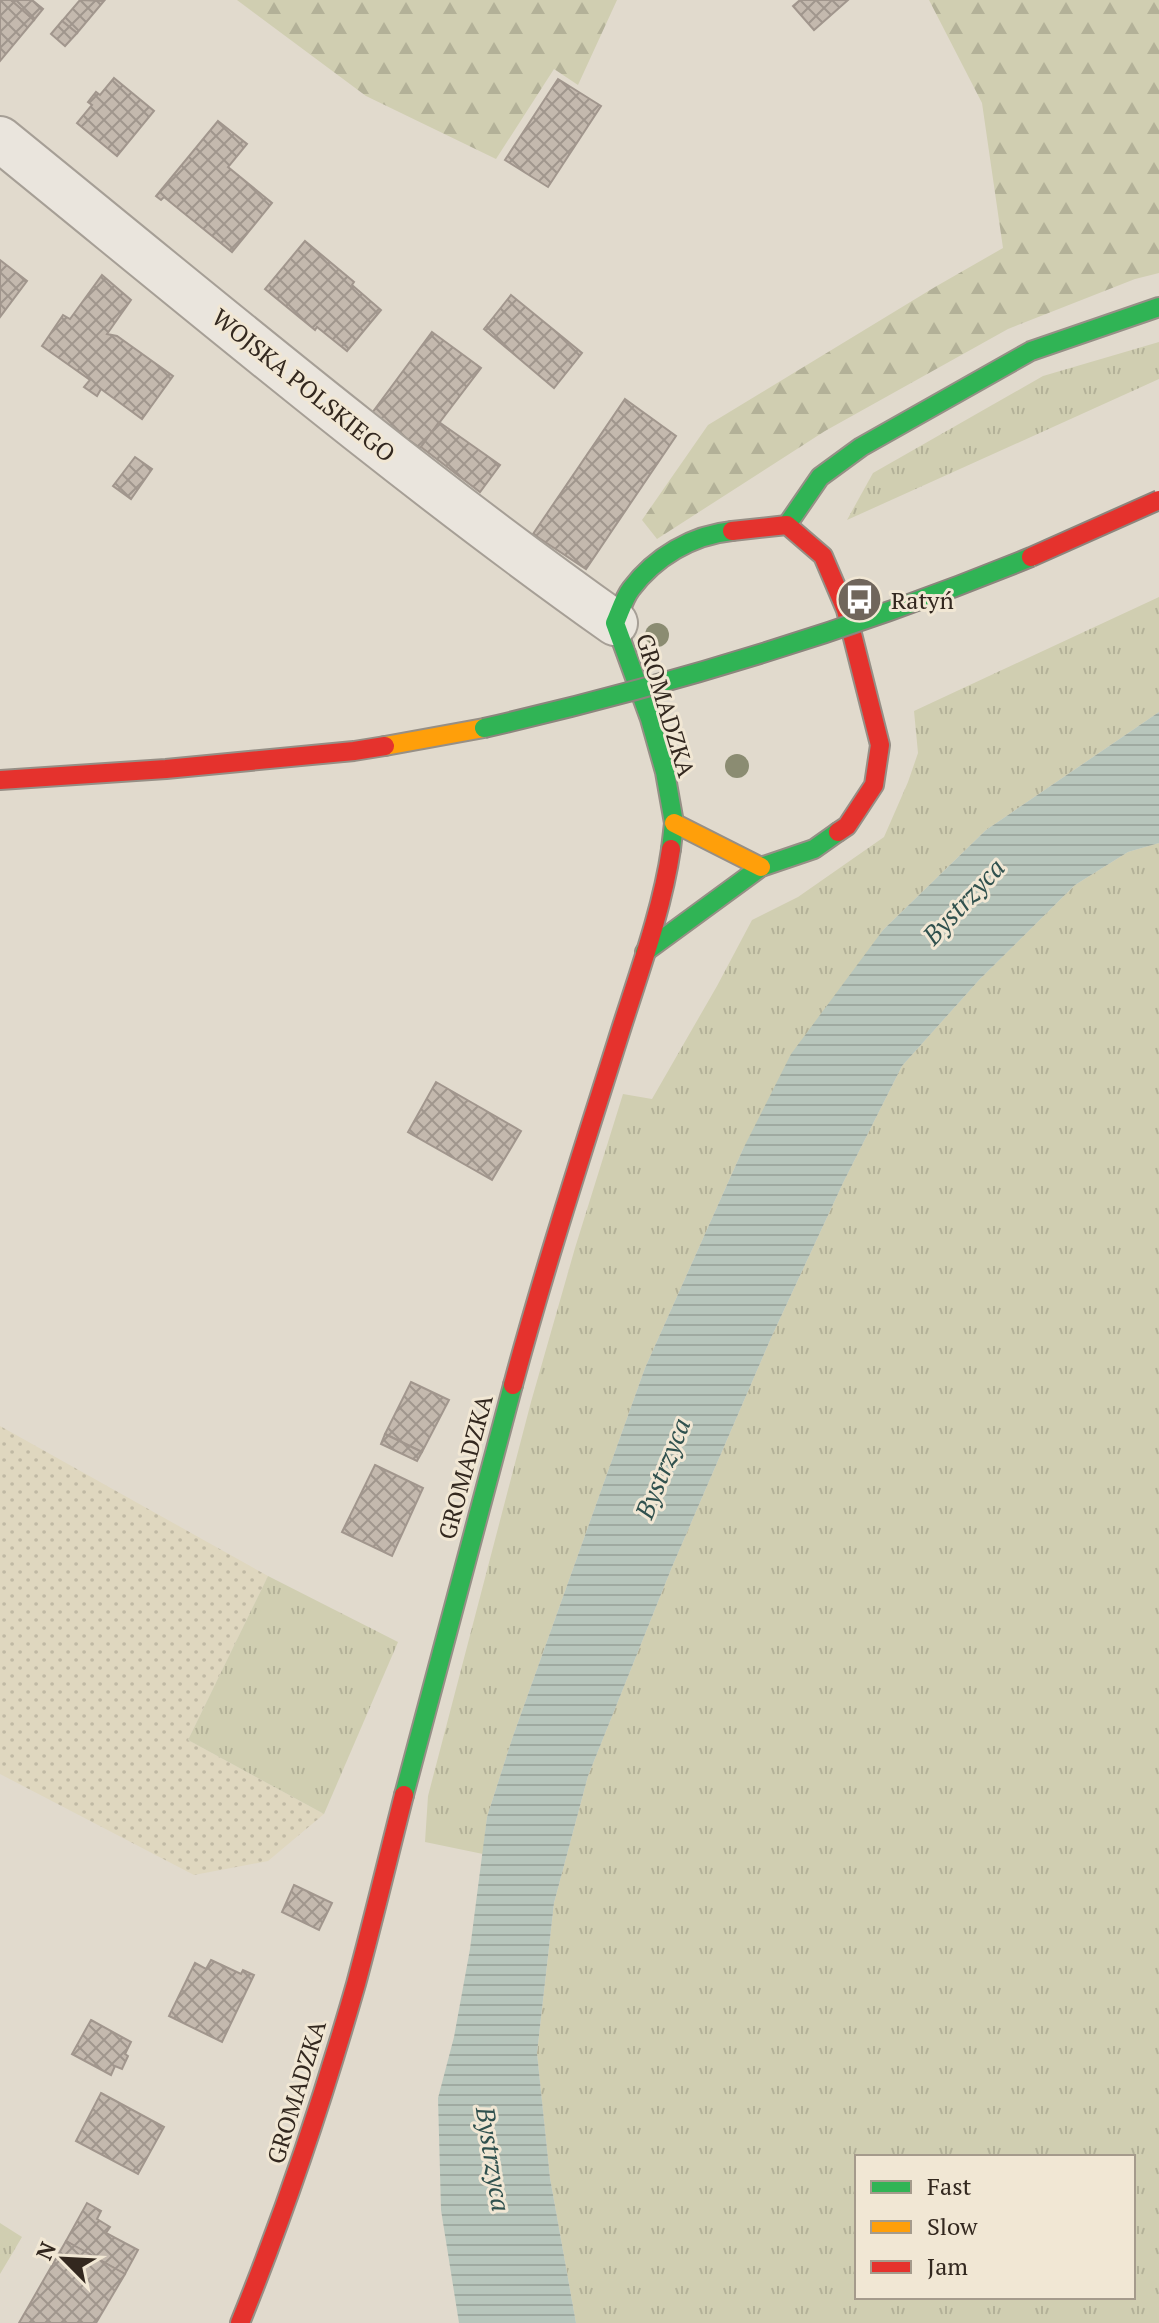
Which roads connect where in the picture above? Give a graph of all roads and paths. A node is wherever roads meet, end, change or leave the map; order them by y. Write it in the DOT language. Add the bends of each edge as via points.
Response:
graph roads {
  1 [pos="0,139"];
  2 [pos="1159,307"];
  3 [pos="1159,500"];
  4 [pos="787,525"];
  5 [pos="615,623"];
  6 [pos="0,780"];
  7 [pos="674,823"];
  8 [pos="761,867"];
  9 [pos="645,952"];
  10 [pos="240,2323"];
  1 -- 5 [label="street, WOJSKA POLSKIEGO" via="332,409 514,552"];
  2 -- 4 [label="street" via="1031,351 861,447 820,477"];
  3 -- 6 [label="street, bridge" via="1028,559 835,633 563,711 354,751"];
  4 -- 5 [label="street" via="711,533 658,559 629,591"];
  4 -- 8 [label="street" via="823,556 846,610 880,745 874,785 847,826 814,849"];
  5 -- 7 [label="street, GROMADZKA" via="650,719"];
  7 -- 8 [label="street"];
  7 -- 9 [label="street, GROMADZKA" via="668,869"];
  8 -- 9 [label="street"];
  9 -- 10 [label="street, GROMADZKA" via="532,1314 356,1983 277,2230"];
}
